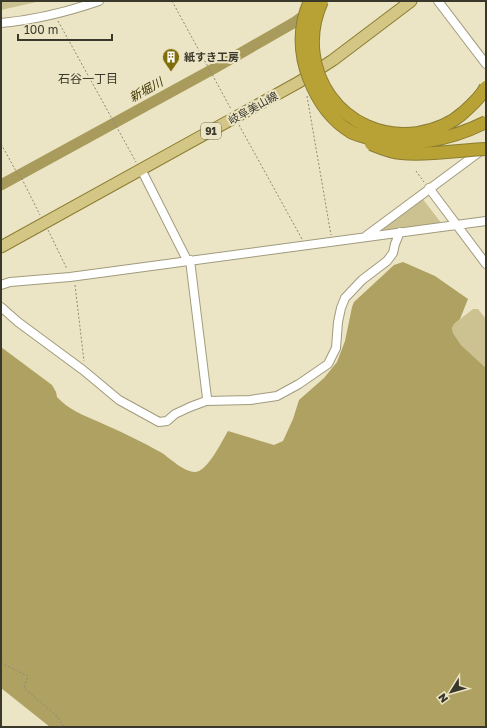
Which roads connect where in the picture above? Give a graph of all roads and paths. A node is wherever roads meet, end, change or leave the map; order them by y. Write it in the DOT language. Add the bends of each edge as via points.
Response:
graph roads {
  1 [pos="99,1"];
  2 [pos="172,1"];
  3 [pos="310,1"];
  4 [pos="322,1"];
  5 [pos="411,1"];
  6 [pos="438,1"];
  7 [pos="58,20"];
  8 [pos="1,22"];
  9 [pos="486,64"];
  10 [pos="299,82"];
  11 [pos="486,87"];
  12 [pos="235,118"];
  13 [pos="486,122"];
  14 [pos="352,133"];
  15 [pos="1,144"];
  16 [pos="486,149"];
  17 [pos="140,170"];
  18 [pos="416,171"];
  19 [pos="429,188"];
  20 [pos="486,221"];
  21 [pos="44,223"];
  22 [pos="457,225"];
  23 [pos="400,232"];
  24 [pos="366,236"];
  25 [pos="332,241"];
  26 [pos="305,245"];
  27 [pos="1,247"];
  28 [pos="189,260"];
  29 [pos="486,264"];
  30 [pos="72,276"];
  31 [pos="1,285"];
  32 [pos="1,307"];
  33 [pos="83,370"];
  34 [pos="206,401"];
  35 [pos="1,663"];
  36 [pos="64,727"];
  1 -- 8 [label="street" via="56,14"];
  2 -- 12 [label="path"];
  3 -- 14 [label="highway, bridge" via="305,11 301,41 305,69 326,110"];
  4 -- 11 [label="highway, bridge" via="314,22 312,39 315,65 322,83 342,110 369,127 406,134 440,127 456,119 471,106"];
  5 -- 10 [label="main road, 岐阜美山線 / 91" via="333,60"];
  6 -- 9 [label="street"];
  7 -- 17 [label="path"];
  10 -- 12 [label="main road, 岐阜美山線 / 91"];
  10 -- 25 [label="path" via="306,93"];
  12 -- 17 [label="main road, 岐阜美山線 / 91"];
  12 -- 26 [label="path"];
  13 -- 14 [label="highway, bridge" via="440,139 414,143 385,142"];
  14 -- 16 [label="highway, bridge" via="369,144 401,153"];
  15 -- 21 [label="path"];
  16 -- 19 [label="street"];
  17 -- 21 [label="main road, 岐阜美山線 / 91"];
  17 -- 28 [label="street"];
  18 -- 19 [label="path"];
  19 -- 22 [label="street"];
  19 -- 24 [label="street"];
  20 -- 22 [label="street"];
  21 -- 27 [label="main road, 岐阜美山線 / 91"];
  21 -- 30 [label="path"];
  22 -- 23 [label="street"];
  22 -- 29 [label="street"];
  23 -- 24 [label="street"];
  23 -- 34 [label="street" via="393,253 387,261 362,280 345,298 339,315 336,348 328,364 277,396 250,400"];
  24 -- 25 [label="street"];
  25 -- 26 [label="street"];
  26 -- 28 [label="street"];
  28 -- 30 [label="street"];
  28 -- 34 [label="street"];
  30 -- 31 [label="street"];
  30 -- 33 [label="path"];
  32 -- 33 [label="street"];
  33 -- 34 [label="street" via="119,400 159,422 167,421 180,412"];
  35 -- 36 [label="path" via="28,676 24,688 57,716"];
}
